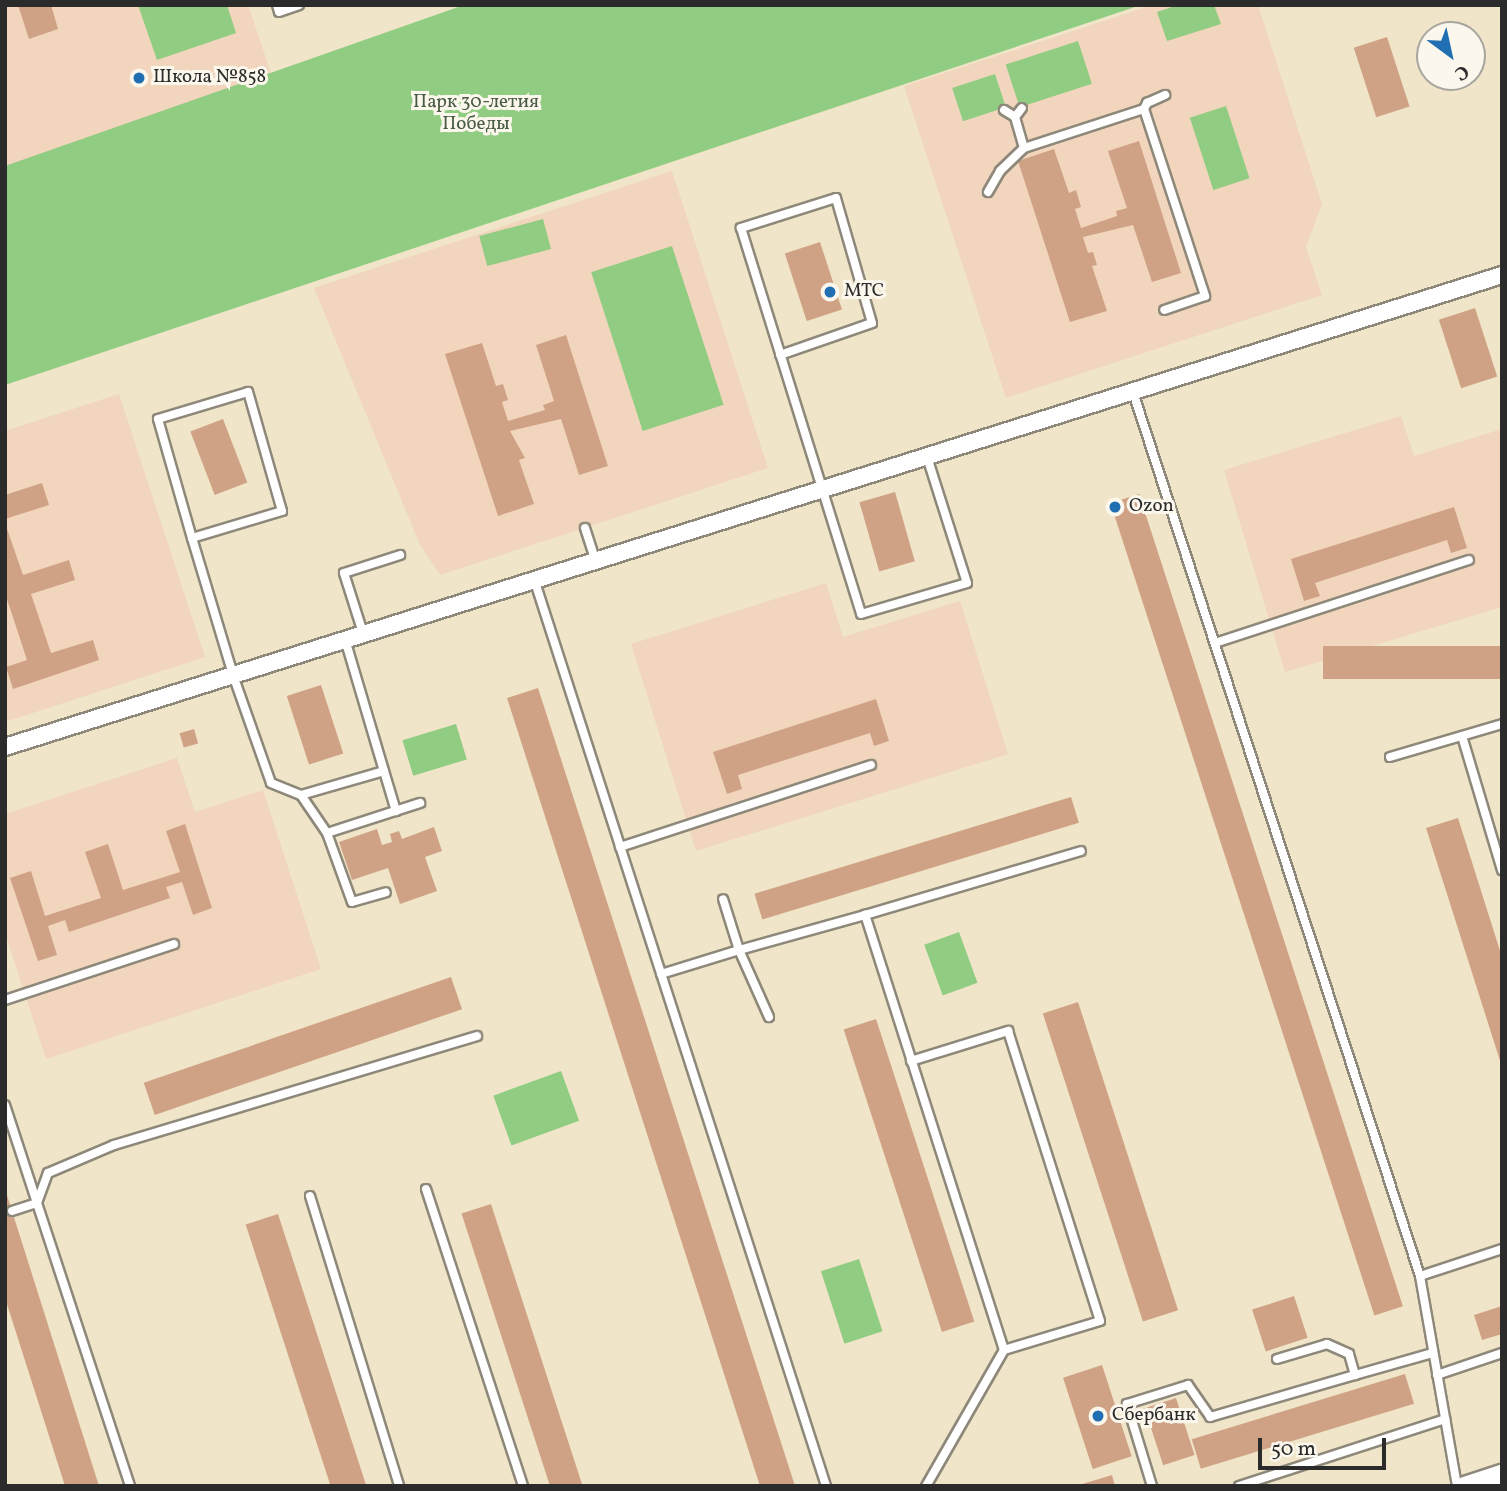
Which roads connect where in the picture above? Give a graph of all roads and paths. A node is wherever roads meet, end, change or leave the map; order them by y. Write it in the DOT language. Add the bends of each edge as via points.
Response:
graph roads {
  1 [pos="277,5"];
  2 [pos="299,5"];
  3 [pos="1166,95"];
  4 [pos="1022,108"];
  5 [pos="1144,109"];
  6 [pos="1004,110"];
  7 [pos="1015,117"];
  8 [pos="1024,148"];
  9 [pos="988,192"];
  10 [pos="1502,275"];
  11 [pos="1164,310"];
  12 [pos="780,355"];
  13 [pos="1132,389"];
  14 [pos="926,454"];
  15 [pos="822,487"];
  16 [pos="585,528"];
  17 [pos="192,538"];
  18 [pos="400,555"];
  19 [pos="595,559"];
  20 [pos="1469,561"];
  21 [pos="534,579"];
  22 [pos="363,633"];
  23 [pos="345,639"];
  24 [pos="1215,643"];
  25 [pos="233,675"];
  26 [pos="1502,724"];
  27 [pos="1462,736"];
  28 [pos="5,747"];
  29 [pos="1390,757"];
  30 [pos="871,765"];
  31 [pos="384,771"];
  32 [pos="301,795"];
  33 [pos="420,803"];
  34 [pos="396,811"];
  35 [pos="327,833"];
  36 [pos="620,847"];
  37 [pos="1081,852"];
  38 [pos="1502,870"];
  39 [pos="386,892"];
  40 [pos="723,899"];
  41 [pos="865,915"];
  42 [pos="174,944"];
  43 [pos="739,950"];
  44 [pos="661,974"];
  45 [pos="5,1000"];
  46 [pos="769,1017"];
  47 [pos="477,1036"];
  48 [pos="911,1061"];
  49 [pos="5,1105"];
  50 [pos="426,1189"];
  51 [pos="310,1196"];
  52 [pos="37,1203"];
  53 [pos="12,1211"];
  54 [pos="1502,1249"];
  55 [pos="1420,1276"];
  56 [pos="1004,1350"];
  57 [pos="1433,1353"];
  58 [pos="1502,1353"];
  59 [pos="1277,1359"];
  60 [pos="1355,1375"];
  61 [pos="1437,1375"];
  62 [pos="1445,1419"];
  63 [pos="1502,1474"];
  64 [pos="130,1486"];
  65 [pos="399,1486"];
  66 [pos="523,1486"];
  67 [pos="826,1486"];
  68 [pos="926,1486"];
  69 [pos="1152,1486"];
  70 [pos="1239,1486"];
  71 [pos="1457,1486"];
  72 [pos="1464,1486"];
  1 -- 2 [label="lane" via="279,12"];
  3 -- 5 [label="lane"];
  4 -- 7 [label="lane"];
  5 -- 8 [label="lane"];
  5 -- 11 [label="lane" via="1205,296"];
  6 -- 7 [label="lane"];
  7 -- 8 [label="lane"];
  8 -- 9 [label="lane" via="1000,171"];
  10 -- 13 [label="street"];
  12 -- 12 [label="lane" via="741,228 836,198 872,323"];
  12 -- 15 [label="lane"];
  13 -- 14 [label="street"];
  13 -- 24 [label="lane"];
  14 -- 15 [label="street"];
  14 -- 15 [label="lane" via="967,583 861,614"];
  15 -- 19 [label="street"];
  16 -- 19 [label="lane"];
  17 -- 17 [label="lane" via="158,419 248,392 282,511"];
  17 -- 25 [label="lane"];
  18 -- 22 [label="lane" via="344,573"];
  19 -- 21 [label="street"];
  20 -- 24 [label="lane"];
  21 -- 22 [label="street"];
  21 -- 36 [label="lane"];
  22 -- 23 [label="street"];
  23 -- 25 [label="street"];
  23 -- 31 [label="lane"];
  24 -- 55 [label="lane"];
  25 -- 28 [label="street"];
  25 -- 32 [label="lane" via="271,783"];
  26 -- 27 [label="lane"];
  27 -- 29 [label="lane"];
  27 -- 38 [label="lane"];
  30 -- 36 [label="lane"];
  31 -- 32 [label="lane"];
  31 -- 34 [label="lane"];
  32 -- 35 [label="lane"];
  33 -- 34 [label="lane"];
  34 -- 35 [label="lane"];
  35 -- 39 [label="lane" via="352,902"];
  36 -- 44 [label="lane"];
  37 -- 41 [label="lane"];
  40 -- 43 [label="lane"];
  41 -- 43 [label="lane"];
  41 -- 48 [label="lane"];
  42 -- 45 [label="lane"];
  43 -- 44 [label="lane"];
  43 -- 46 [label="lane"];
  44 -- 67 [label="lane"];
  47 -- 52 [label="lane" via="114,1144 48,1173"];
  48 -- 56 [label="lane"];
  48 -- 56 [label="lane" via="1008,1031 1100,1321"];
  49 -- 52 [label="lane"];
  50 -- 66 [label="lane"];
  51 -- 65 [label="lane"];
  52 -- 53 [label="lane"];
  52 -- 64 [label="lane"];
  54 -- 55 [label="lane"];
  55 -- 57 [label="lane"];
  56 -- 68 [label="lane"];
  57 -- 60 [label="lane"];
  57 -- 61 [label="lane"];
  58 -- 61 [label="lane"];
  59 -- 60 [label="lane" via="1327,1344 1349,1354"];
  60 -- 69 [label="lane" via="1210,1418 1188,1385 1127,1404"];
  61 -- 62 [label="lane"];
  62 -- 70 [label="lane"];
  62 -- 71 [label="lane"];
  63 -- 72 [label="street"];
}
